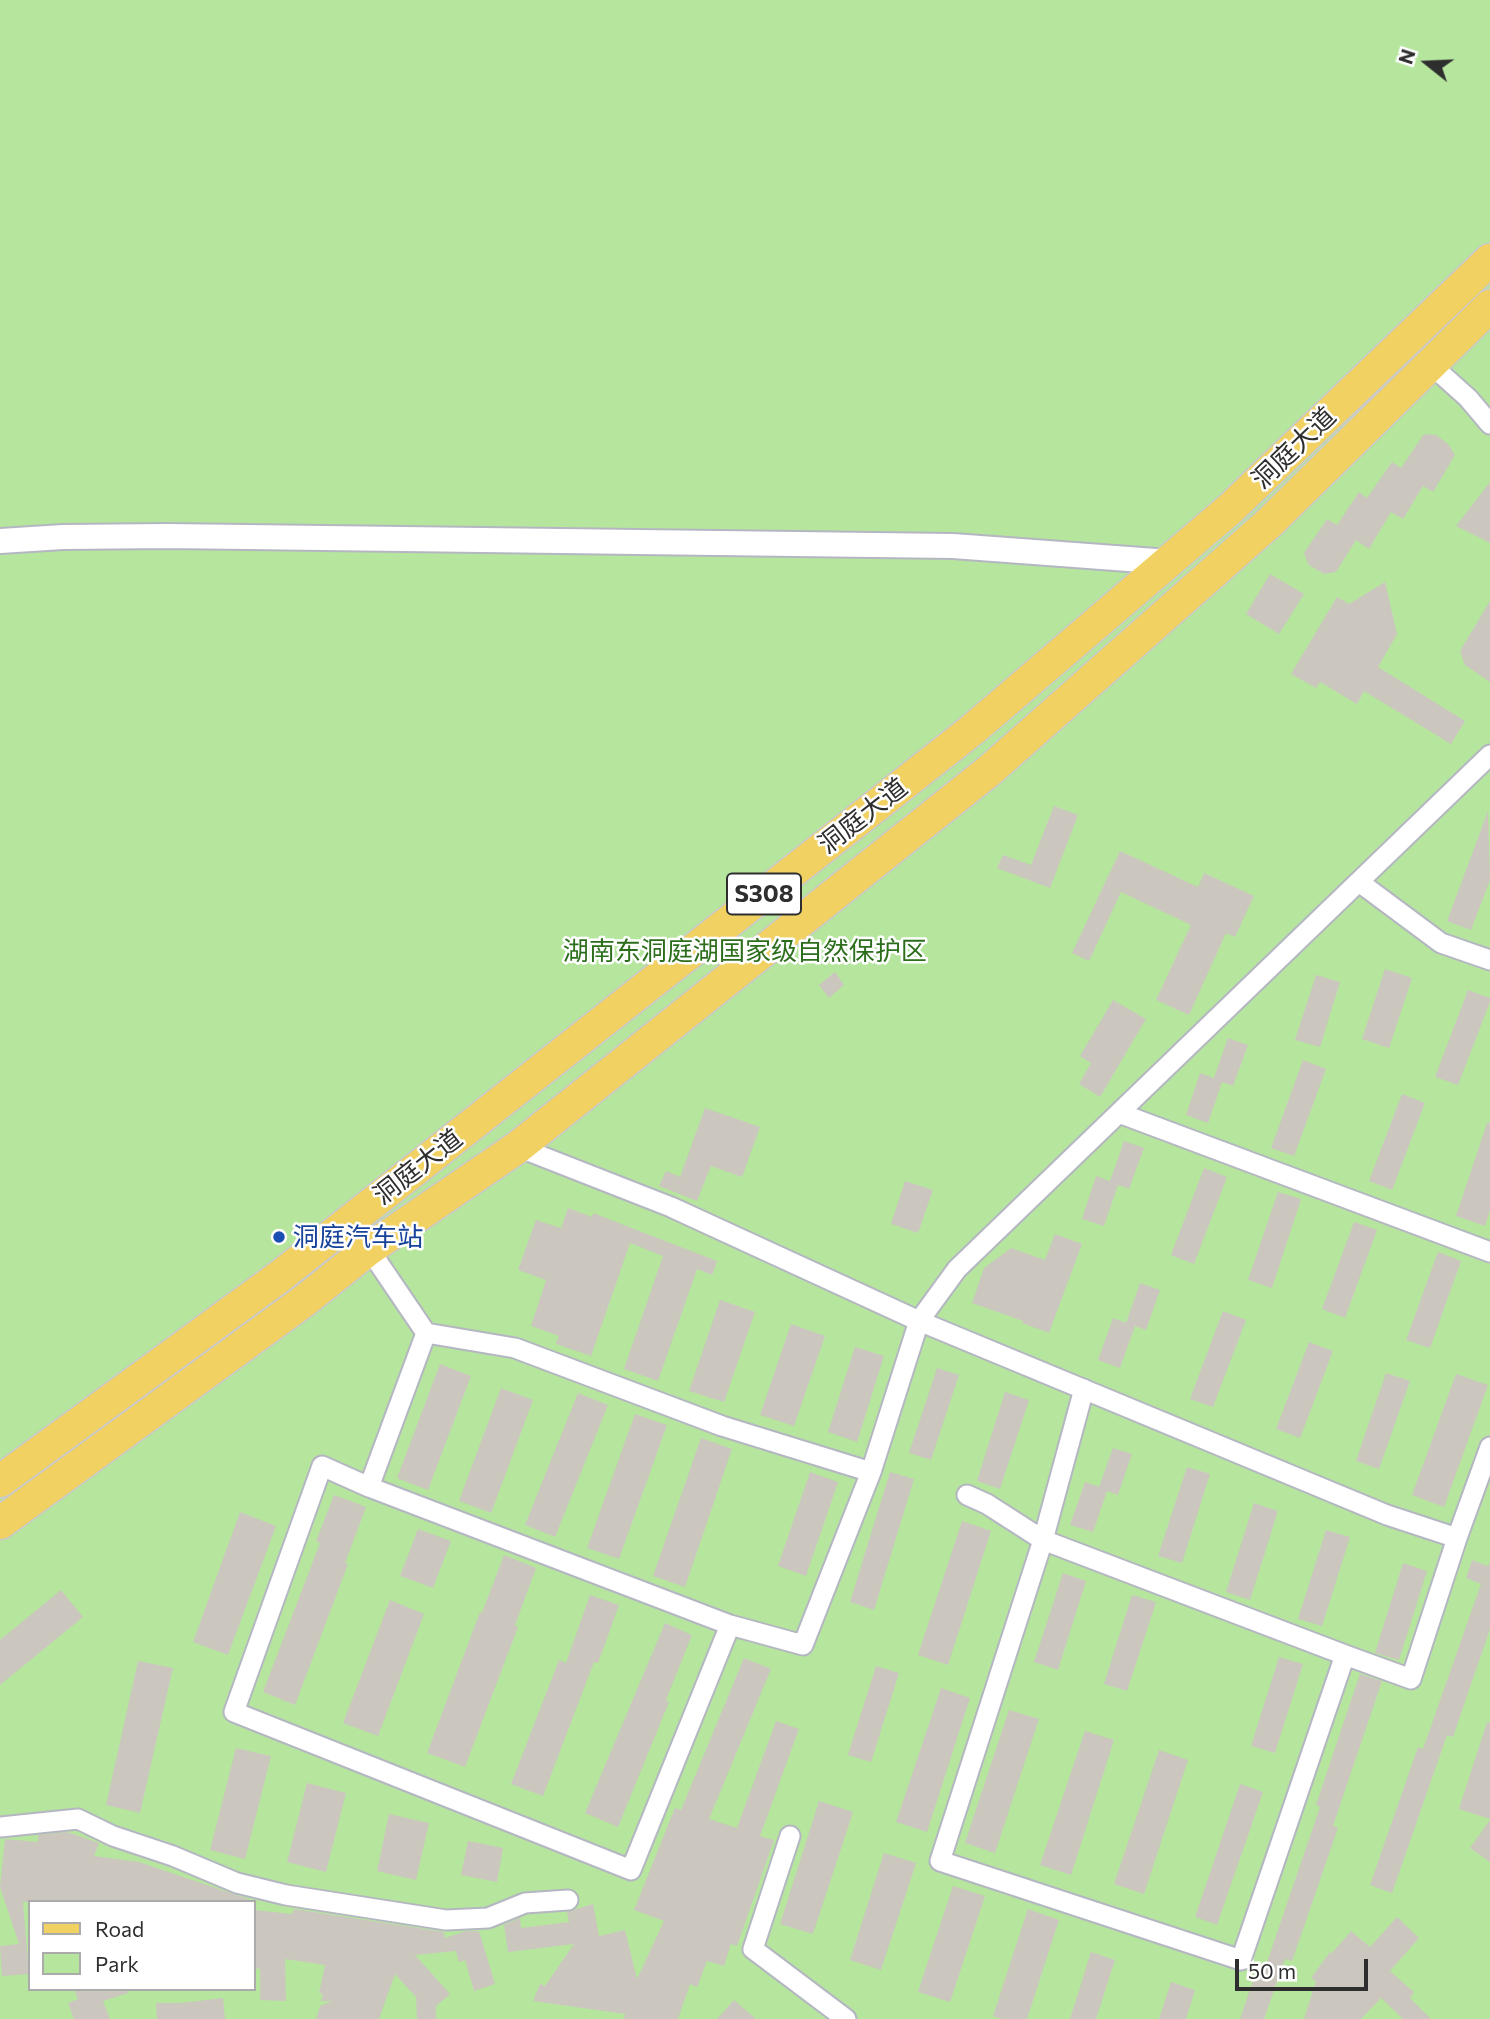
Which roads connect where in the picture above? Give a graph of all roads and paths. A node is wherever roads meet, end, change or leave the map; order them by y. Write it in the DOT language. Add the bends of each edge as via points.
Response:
graph roads {
  1 [pos="1490,260"];
  2 [pos="1490,306"];
  3 [pos="1430,364"];
  4 [pos="1490,424"];
  5 [pos="0,541"];
  6 [pos="1169,562"];
  7 [pos="1490,755"];
  8 [pos="1359,882"];
  9 [pos="1490,960"];
  10 [pos="1119,1114"];
  11 [pos="518,1147"];
  12 [pos="369,1249"];
  13 [pos="1490,1252"];
  14 [pos="919,1321"];
  15 [pos="426,1333"];
  16 [pos="1084,1388"];
  17 [pos="1490,1447"];
  18 [pos="871,1472"];
  19 [pos="0,1481"];
  20 [pos="369,1487"];
  21 [pos="967,1495"];
  22 [pos="0,1523"];
  23 [pos="1457,1538"];
  24 [pos="1043,1540"];
  25 [pos="730,1625"];
  26 [pos="1345,1655"];
  27 [pos="0,1827"];
  28 [pos="790,1836"];
  29 [pos="568,1900"];
  30 [pos="834,2016"];
  1 -- 6 [label="main road, 洞庭大道 / S308"];
  2 -- 3 [label="main road, 洞庭大道 / S308"];
  3 -- 4 [label="street"];
  3 -- 11 [label="main road, 洞庭大道 / S308" via="1269,523 990,770"];
  5 -- 6 [label="street" via="167,536 953,546"];
  6 -- 19 [label="main road, 洞庭大道 / S308" via="972,730 279,1277"];
  7 -- 8 [label="street"];
  8 -- 9 [label="street" via="1441,943"];
  8 -- 10 [label="street"];
  10 -- 13 [label="street"];
  10 -- 14 [label="street" via="957,1269"];
  11 -- 12 [label="main road, 洞庭大道 / S308"];
  11 -- 14 [label="street" via="671,1207"];
  12 -- 15 [label="street"];
  12 -- 22 [label="main road, 洞庭大道 / S308"];
  14 -- 16 [label="street"];
  14 -- 18 [label="street"];
  15 -- 18 [label="street" via="515,1348 722,1426"];
  15 -- 20 [label="street"];
  16 -- 23 [label="street" via="1387,1515"];
  16 -- 24 [label="street"];
  17 -- 23 [label="street"];
  18 -- 25 [label="street" via="803,1645"];
  20 -- 25 [label="street"];
  20 -- 25 [label="street" via="322,1466 234,1712 631,1870"];
  21 -- 24 [label="street"];
  23 -- 26 [label="street" via="1412,1679"];
  24 -- 26 [label="street"];
  24 -- 26 [label="street" via="940,1861 1241,1960"];
  27 -- 29 [label="street" via="78,1819 237,1883 298,1898 446,1920 488,1918 525,1903"];
  28 -- 30 [label="street" via="753,1949"];
}
